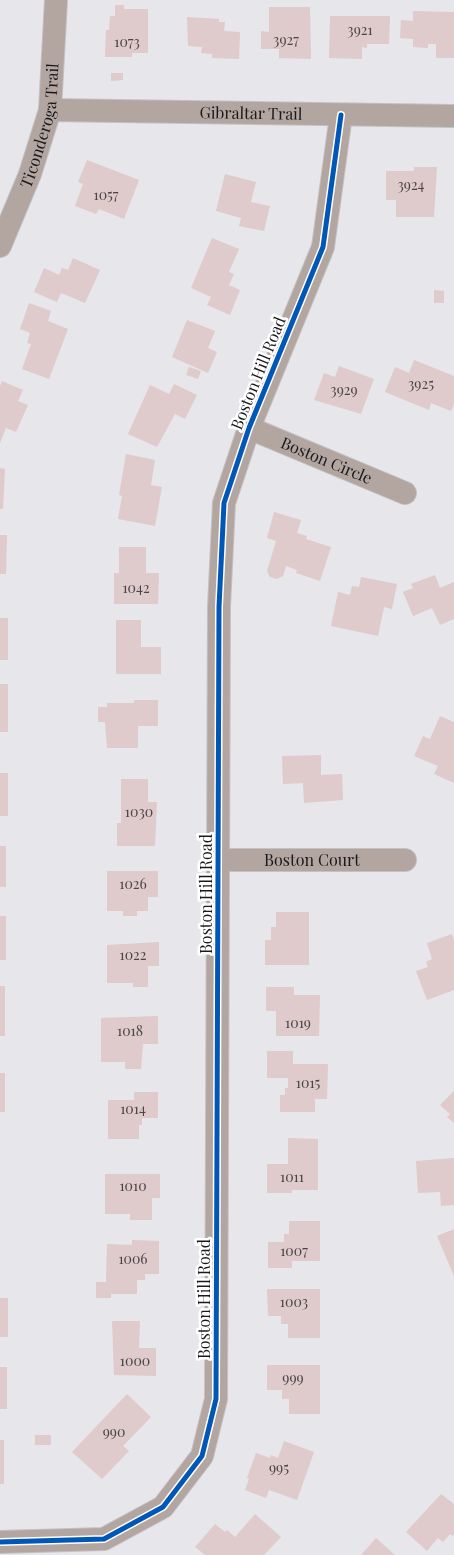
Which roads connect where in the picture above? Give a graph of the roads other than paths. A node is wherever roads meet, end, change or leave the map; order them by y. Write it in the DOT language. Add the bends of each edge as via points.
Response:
graph roads {
  1 [pos="56,0"];
  2 [pos="50,110"];
  3 [pos="341,114"];
  4 [pos="454,116"];
  5 [pos="0,246"];
  6 [pos="249,428"];
  7 [pos="404,493"];
  8 [pos="218,860"];
  9 [pos="405,860"];
  10 [pos="0,1542"];
  1 -- 2 [label="street, Ticonderoga Trail"];
  2 -- 3 [label="street, Gibraltar Trail"];
  2 -- 5 [label="street, Ticonderoga Trail" via="30,174"];
  3 -- 4 [label="street, Gibraltar Trail"];
  3 -- 6 [label="street, Boston Hill Road" via="323,247"];
  6 -- 7 [label="street, Boston Circle"];
  6 -- 8 [label="street, Boston Hill Road" via="224,503 219,608"];
  8 -- 9 [label="street, Boston Court"];
  8 -- 10 [label="street, Boston Hill Road" via="216,1399 202,1456 163,1507 104,1539"];
}
